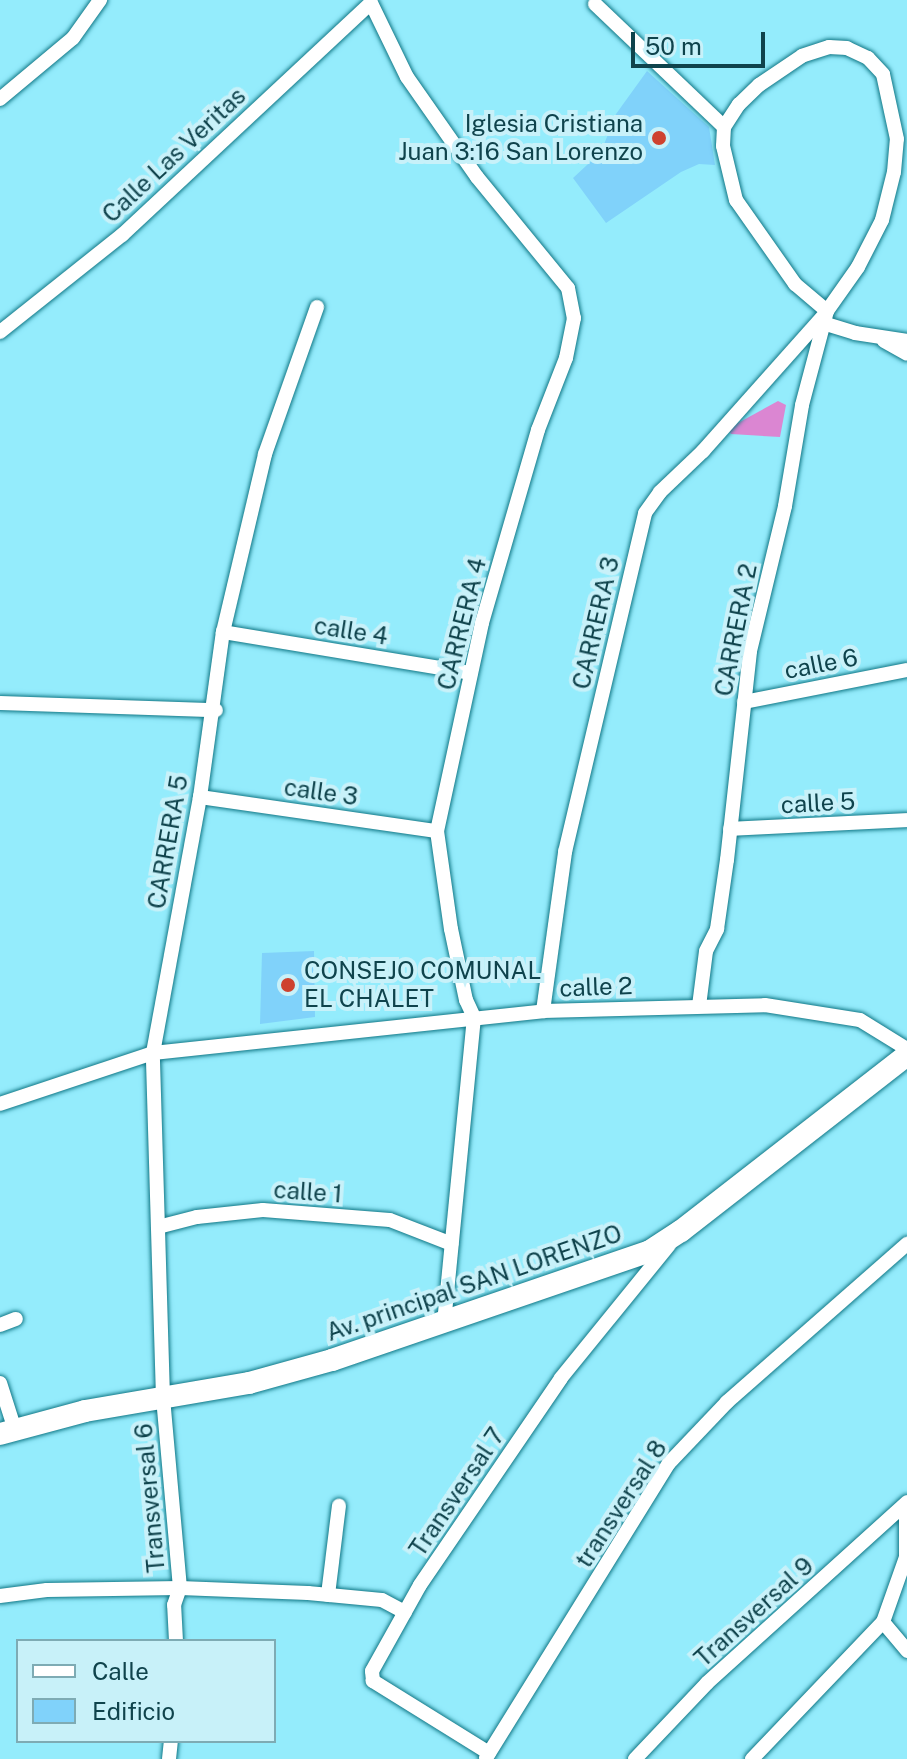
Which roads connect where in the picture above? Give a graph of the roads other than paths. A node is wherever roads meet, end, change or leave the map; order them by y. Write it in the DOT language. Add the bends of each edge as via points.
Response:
graph roads {
  1 [pos="100,0"];
  2 [pos="371,2"];
  3 [pos="595,4"];
  4 [pos="0,99"];
  5 [pos="724,127"];
  6 [pos="317,307"];
  7 [pos="825,317"];
  8 [pos="0,332"];
  9 [pos="880,338"];
  10 [pos="907,341"];
  11 [pos="907,354"];
  12 [pos="223,632"];
  13 [pos="907,670"];
  14 [pos="471,673"];
  15 [pos="744,702"];
  16 [pos="0,703"];
  17 [pos="216,710"];
  18 [pos="200,797"];
  19 [pos="907,820"];
  20 [pos="730,829"];
  21 [pos="437,831"];
  22 [pos="699,1006"];
  23 [pos="543,1011"];
  24 [pos="474,1017"];
  25 [pos="907,1052"];
  26 [pos="153,1053"];
  27 [pos="0,1104"];
  28 [pos="158,1227"];
  29 [pos="681,1231"];
  30 [pos="452,1244"];
  31 [pos="907,1244"];
  32 [pos="16,1319"];
  33 [pos="444,1321"];
  34 [pos="0,1325"];
  35 [pos="0,1383"];
  36 [pos="163,1398"];
  37 [pos="8,1432"];
  38 [pos="906,1503"];
  39 [pos="339,1506"];
  40 [pos="180,1588"];
  41 [pos="328,1595"];
  42 [pos="0,1596"];
  43 [pos="405,1612"];
  44 [pos="883,1622"];
  45 [pos="176,1639"];
  46 [pos="907,1651"];
  47 [pos="488,1756"];
  48 [pos="635,1759"];
  49 [pos="752,1759"];
  1 -- 4 [label="street" via="73,38"];
  2 -- 8 [label="street, Calle Las Veritas" via="122,235"];
  2 -- 14 [label="street, CARRERA 4" via="407,77 477,177 568,288 574,318"];
  3 -- 5 [label="street"];
  5 -- 7 [label="street" via="725,166 736,200"];
  5 -- 7 [label="street, CARRERA 2" via="739,104 777,70 829,47 868,58 883,74 897,139 891,189 858,267"];
  6 -- 12 [label="street, CARRERA 5" via="265,454"];
  7 -- 9 [label="street"];
  7 -- 15 [label="street, CARRERA 2" via="750,651"];
  7 -- 23 [label="street, CARRERA 3" via="645,513 565,852"];
  9 -- 10 [label="street"];
  9 -- 11 [label="street"];
  12 -- 14 [label="street, calle 4"];
  12 -- 18 [label="street, CARRERA 5"];
  13 -- 15 [label="street, calle 6"];
  14 -- 21 [label="street, CARRERA 4"];
  15 -- 20 [label="street, CARRERA 2"];
  16 -- 17 [label="street"];
  18 -- 21 [label="street, calle 3"];
  18 -- 26 [label="street, CARRERA 5"];
  19 -- 20 [label="street, calle 5"];
  20 -- 22 [label="street, CARRERA 2" via="717,929 706,951"];
  21 -- 24 [label="street, CARRERA 4" via="451,929"];
  22 -- 23 [label="street, calle 2"];
  22 -- 25 [label="street, calle 2" via="765,1005 860,1020"];
  23 -- 24 [label="street, calle 2"];
  24 -- 26 [label="street, calle 2"];
  24 -- 30 [label="street, CARRERA 4"];
  25 -- 29 [label="main road, Av. principal SAN LORENZO"];
  26 -- 27 [label="street, calle 2"];
  26 -- 28 [label="street, CARRERA 5"];
  28 -- 30 [label="street, calle 1" via="263,1210 390,1220"];
  28 -- 36 [label="street, CARRERA 5"];
  29 -- 33 [label="main road, Av. principal SAN LORENZO" via="650,1251"];
  29 -- 43 [label="street, Transversal 7" via="561,1378"];
  30 -- 33 [label="street, CARRERA 4"];
  31 -- 47 [label="street, transversal 8" via="727,1402 669,1463"];
  32 -- 34 [label="street"];
  33 -- 36 [label="main road, Av. principal SAN LORENZO" via="249,1383"];
  35 -- 37 [label="street"];
  36 -- 37 [label="main road, Av. principal SAN LORENZO" via="85,1411"];
  36 -- 40 [label="street, Transversal 6"];
  38 -- 44 [label="street" via="906,1557"];
  38 -- 48 [label="street, Transversal 9" via="707,1683"];
  39 -- 41 [label="street"];
  40 -- 41 [label="street"];
  40 -- 42 [label="street"];
  40 -- 45 [label="street, Transversal 6" via="174,1605"];
  41 -- 43 [label="street" via="382,1600"];
  43 -- 47 [label="street, Transversal 7" via="377,1661 373,1681"];
  44 -- 46 [label="street"];
  44 -- 49 [label="street"];
}
